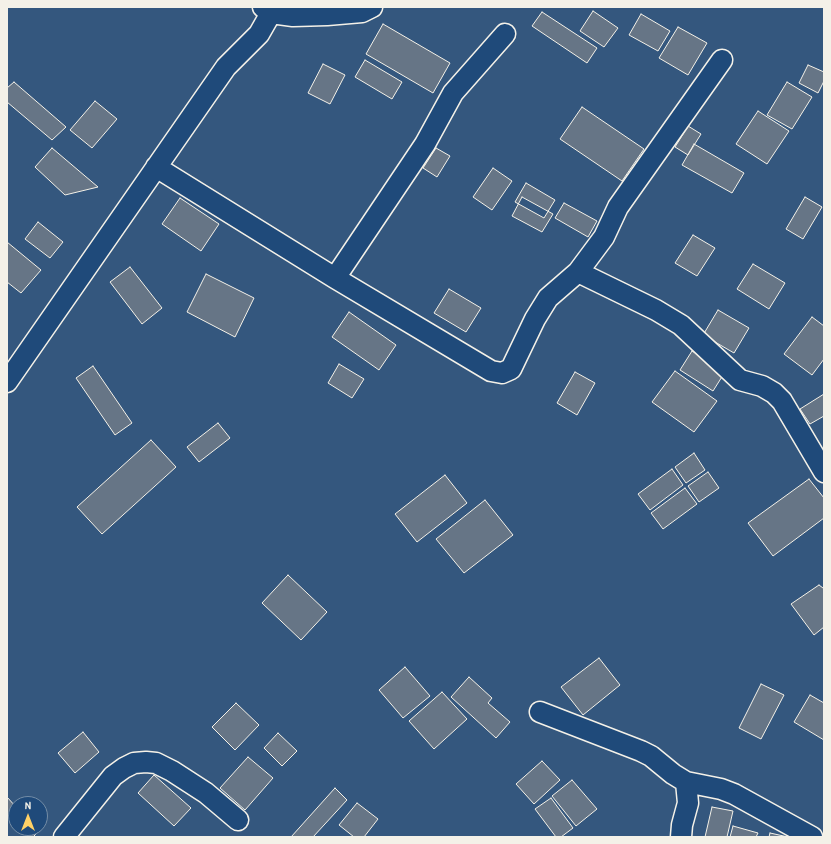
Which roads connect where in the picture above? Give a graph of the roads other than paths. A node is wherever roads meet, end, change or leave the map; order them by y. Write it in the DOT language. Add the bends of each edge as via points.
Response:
graph roads {
  1 [pos="372,7"];
  2 [pos="269,9"];
  3 [pos="505,34"];
  4 [pos="722,60"];
  5 [pos="156,167"];
  6 [pos="578,272"];
  7 [pos="335,278"];
  8 [pos="7,382"];
  9 [pos="824,472"];
  10 [pos="540,712"];
  11 [pos="686,782"];
  12 [pos="238,820"];
  13 [pos="64,837"];
  14 [pos="681,837"];
  15 [pos="812,837"];
  1 -- 2 [label="street" via="362,12 294,16"];
  2 -- 5 [label="street" via="259,34 226,67"];
  3 -- 7 [label="street" via="453,93 425,144"];
  4 -- 6 [label="street" via="618,207 604,238"];
  5 -- 7 [label="street"];
  5 -- 8 [label="street"];
  6 -- 7 [label="street" via="548,298 511,369 502,373 491,371"];
  6 -- 9 [label="street" via="681,325 740,380 774,392 782,401"];
  10 -- 11 [label="street" via="641,751"];
  11 -- 14 [label="street" via="688,803"];
  11 -- 15 [label="street" via="734,794"];
  12 -- 13 [label="street" via="206,793 172,771 156,763 134,763 113,776"];
}
